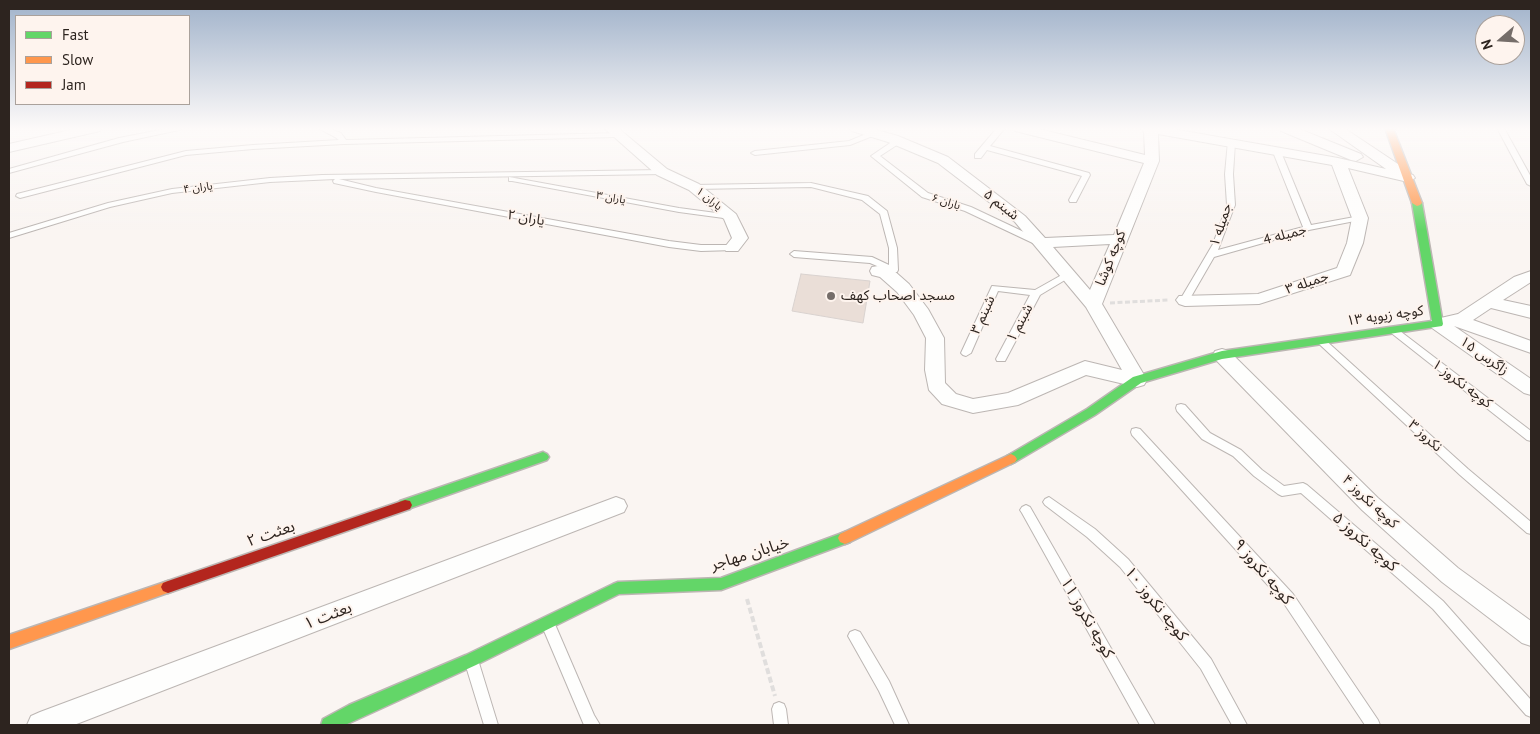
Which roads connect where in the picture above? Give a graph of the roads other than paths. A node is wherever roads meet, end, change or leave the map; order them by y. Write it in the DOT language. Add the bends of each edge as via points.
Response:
graph roads {
  1 [pos="41,162"];
  2 [pos="150,162"];
  3 [pos="651,162"];
  4 [pos="883,162"];
  5 [pos="946,162"];
  6 [pos="1040,162"];
  7 [pos="1151,162"];
  8 [pos="1230,162"];
  9 [pos="1280,162"];
  10 [pos="1338,162"];
  11 [pos="1339,162"];
  12 [pos="1370,162"];
  13 [pos="1385,162"];
  14 [pos="1402,162"];
  15 [pos="1519,162"];
  16 [pos="9,171"];
  17 [pos="662,172"];
  18 [pos="491,175"];
  19 [pos="322,177"];
  20 [pos="1408,178"];
  21 [pos="1531,184"];
  22 [pos="694,187"];
  23 [pos="20,196"];
  24 [pos="1073,200"];
  25 [pos="731,216"];
  26 [pos="1360,218"];
  27 [pos="1308,228"];
  28 [pos="9,236"];
  29 [pos="1119,239"];
  30 [pos="1041,243"];
  31 [pos="732,248"];
  32 [pos="794,254"];
  33 [pos="1211,255"];
  34 [pos="878,271"];
  35 [pos="1067,275"];
  36 [pos="1531,276"];
  37 [pos="1036,293"];
  38 [pos="1185,300"];
  39 [pos="1489,302"];
  40 [pos="1093,304"];
  41 [pos="1531,312"];
  42 [pos="1456,319"];
  43 [pos="1438,324"];
  44 [pos="1393,330"];
  45 [pos="1478,330"];
  46 [pos="1320,340"];
  47 [pos="1531,346"];
  48 [pos="966,353"];
  49 [pos="1222,355"];
  50 [pos="1531,358"];
  51 [pos="1001,359"];
  52 [pos="1137,380"];
  53 [pos="1531,388"];
  54 [pos="1181,408"];
  55 [pos="1136,432"];
  56 [pos="1531,437"];
  57 [pos="543,457"];
  58 [pos="1049,502"];
  59 [pos="616,506"];
  60 [pos="1026,510"];
  61 [pos="1531,529"];
  62 [pos="548,623"];
  63 [pos="855,636"];
  64 [pos="1531,636"];
  65 [pos="9,642"];
  66 [pos="471,660"];
  67 [pos="779,710"];
  68 [pos="1531,710"];
  69 [pos="357,718"];
  70 [pos="40,725"];
  71 [pos="329,725"];
  72 [pos="491,725"];
  73 [pos="593,725"];
  74 [pos="781,725"];
  75 [pos="902,725"];
  76 [pos="1148,725"];
  77 [pos="1240,725"];
  78 [pos="1373,725"];
  1 -- 16 [label="lane"];
  2 -- 23 [label="lane"];
  3 -- 17 [label="street, یاران ۱"];
  4 -- 30 [label="lane, باران ۶" via="924,195 968,209"];
  5 -- 30 [label="street, شبنم ۵" via="1020,219"];
  6 -- 24 [label="lane" via="1086,175"];
  7 -- 29 [label="street, کوچه کوشا"];
  8 -- 33 [label="lane, جمیله ۱" via="1231,205"];
  9 -- 27 [label="lane"];
  10 -- 26 [label="street"];
  11 -- 20 [label="street"];
  12 -- 20 [label="street"];
  13 -- 20 [label="street"];
  14 -- 20 [label="street, کوچه زیویه ۱۳"];
  15 -- 21 [label="lane"];
  17 -- 18 [label="lane, یاران ۴"];
  17 -- 22 [label="street, یاران ۱"];
  18 -- 19 [label="lane, یاران ۴"];
  18 -- 25 [label="lane, یاران ۳" via="679,210"];
  19 -- 28 [label="lane, یاران ۴" via="172,192 108,205"];
  19 -- 31 [label="lane, یاران ۲" via="376,190 670,244"];
  20 -- 43 [label="street, کوچه زیویه ۱۳" via="1419,208"];
  22 -- 25 [label="street, یاران ۱"];
  22 -- 32 [label="lane" via="811,185 865,198 884,213 893,248 894,270 872,260"];
  25 -- 31 [label="street, یاران ۱" via="740,238"];
  26 -- 27 [label="lane, جمیله 4"];
  26 -- 38 [label="street, جمیله ۳" via="1344,271 1259,299"];
  27 -- 33 [label="lane, جمیله 4"];
  29 -- 30 [label="street"];
  29 -- 40 [label="street, کوچه کوشا"];
  30 -- 35 [label="street, شبنم ۵"];
  33 -- 38 [label="lane, جمیله ۱"];
  34 -- 52 [label="street" via="886,273 903,288 922,313 934,338 936,384 949,399 973,406 1011,400 1085,368"];
  35 -- 37 [label="lane, شبنم ۱"];
  35 -- 40 [label="street, شبنم ۵"];
  36 -- 39 [label="street"];
  37 -- 48 [label="lane, شبنم ۳" via="995,288"];
  37 -- 51 [label="lane, شبنم ۱"];
  39 -- 41 [label="street"];
  39 -- 42 [label="street" via="1464,318"];
  40 -- 52 [label="street, کوچه کوشا"];
  42 -- 43 [label="street"];
  42 -- 45 [label="street"];
  43 -- 44 [label="street, کوچه زیویه ۱۳"];
  43 -- 53 [label="street, زاگرس ۱۵"];
  44 -- 46 [label="street, کوچه زیویه ۱۳"];
  44 -- 56 [label="lane, کوچه نکروز ۱"];
  45 -- 47 [label="street"];
  45 -- 50 [label="street"];
  46 -- 49 [label="street, کوچه زیویه ۱۳"];
  46 -- 61 [label="lane, نکروز ۳"];
  49 -- 52 [label="street, کوچه زیویه ۱۳"];
  49 -- 64 [label="street, کوچه نکروز ۴" via="1370,504 1450,575"];
  52 -- 62 [label="street, خیابان مهاجر" via="1017,456 834,543 721,584 618,588"];
  54 -- 68 [label="lane, کوچه نکروز ۵" via="1206,436 1237,453 1282,491 1303,488 1438,606"];
  55 -- 78 [label="lane, کوچه نکروز ۹" via="1288,598"];
  57 -- 65 [label="street, بعثت ۲"];
  58 -- 77 [label="lane, کوچه نکروز ۱۰" via="1124,563 1206,664"];
  59 -- 70 [label="street, بعثت ۱"];
  60 -- 76 [label="lane, کوچه نکروز ۱۱"];
  62 -- 66 [label="street, خیابان مهاجر"];
  62 -- 73 [label="lane"];
  63 -- 75 [label="lane"];
  66 -- 69 [label="street, خیابان مهاجر"];
  66 -- 72 [label="lane"];
  67 -- 74 [label="lane"];
  69 -- 71 [label="street, خیابان مهاجر"];
}
